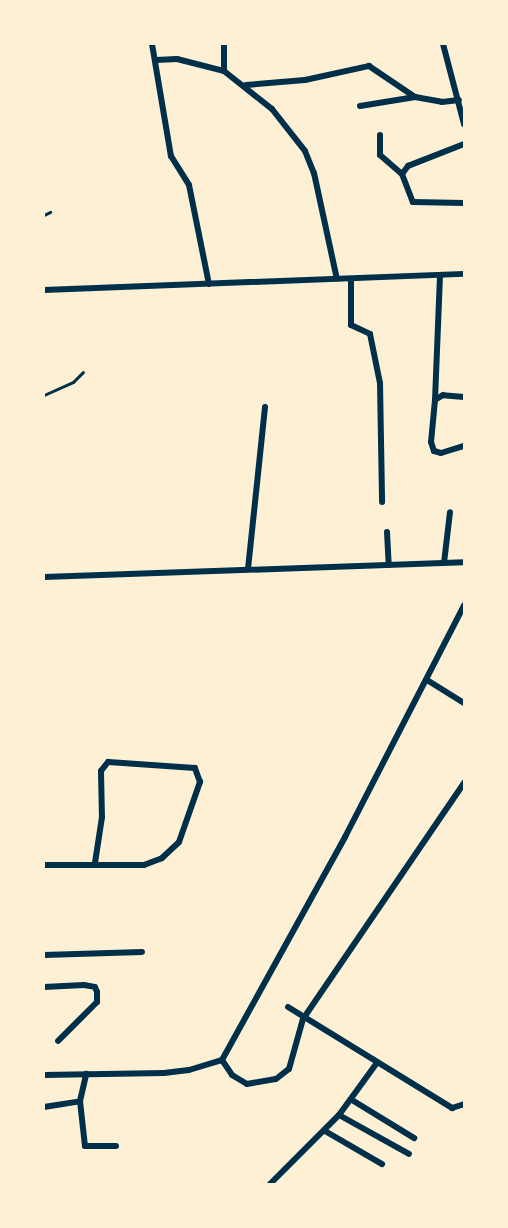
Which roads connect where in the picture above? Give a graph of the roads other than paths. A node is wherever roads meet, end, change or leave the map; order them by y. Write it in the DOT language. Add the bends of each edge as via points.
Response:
graph roads {
  1 [pos="152,44"];
  2 [pos="224,44"];
  3 [pos="443,44"];
  4 [pos="156,60"];
  5 [pos="224,71"];
  6 [pos="246,85"];
  7 [pos="415,97"];
  8 [pos="459,100"];
  9 [pos="360,106"];
  10 [pos="465,124"];
  11 [pos="380,135"];
  12 [pos="465,144"];
  13 [pos="402,174"];
  14 [pos="465,203"];
  15 [pos="50,212"];
  16 [pos="44,215"];
  17 [pos="465,274"];
  18 [pos="440,275"];
  19 [pos="337,279"];
  20 [pos="351,279"];
  21 [pos="209,284"];
  22 [pos="44,290"];
  23 [pos="84,372"];
  24 [pos="44,395"];
  25 [pos="465,396"];
  26 [pos="435,400"];
  27 [pos="265,407"];
  28 [pos="465,446"];
  29 [pos="382,502"];
  30 [pos="450,512"];
  31 [pos="387,532"];
  32 [pos="465,562"];
  33 [pos="444,563"];
  34 [pos="390,565"];
  35 [pos="248,569"];
  36 [pos="44,577"];
  37 [pos="465,605"];
  38 [pos="427,680"];
  39 [pos="465,703"];
  40 [pos="465,783"];
  41 [pos="95,863"];
  42 [pos="44,865"];
  43 [pos="142,952"];
  44 [pos="44,955"];
  45 [pos="44,987"];
  46 [pos="288,1007"];
  47 [pos="303,1019"];
  48 [pos="58,1041"];
  49 [pos="222,1060"];
  50 [pos="376,1064"];
  51 [pos="86,1074"];
  52 [pos="44,1075"];
  53 [pos="352,1100"];
  54 [pos="80,1101"];
  55 [pos="465,1104"];
  56 [pos="44,1107"];
  57 [pos="339,1115"];
  58 [pos="325,1131"];
  59 [pos="414,1138"];
  60 [pos="116,1146"];
  61 [pos="409,1154"];
  62 [pos="382,1164"];
  63 [pos="270,1185"];
  1 -- 4 [label="street"];
  2 -- 5 [label="street"];
  3 -- 8 [label="street"];
  4 -- 5 [label="street" via="177,59"];
  4 -- 21 [label="street" via="171,156 189,185"];
  5 -- 6 [label="street"];
  6 -- 7 [label="street" via="304,80 369,66"];
  6 -- 19 [label="street" via="272,109 305,152 314,172"];
  7 -- 8 [label="street" via="442,102"];
  7 -- 9 [label="street"];
  8 -- 10 [label="street"];
  11 -- 13 [label="street" via="380,155"];
  12 -- 13 [label="street" via="408,166"];
  13 -- 14 [label="street" via="413,202"];
  15 -- 16 [label="lane"];
  17 -- 18 [label="street"];
  18 -- 20 [label="street"];
  18 -- 26 [label="street"];
  19 -- 20 [label="street"];
  19 -- 21 [label="street"];
  20 -- 29 [label="street" via="351,326 370,334 380,383"];
  21 -- 22 [label="street"];
  23 -- 24 [label="lane" via="73,382"];
  25 -- 26 [label="street" via="443,395"];
  26 -- 28 [label="street" via="431,409 432,449 441,453"];
  27 -- 35 [label="street"];
  30 -- 33 [label="street"];
  31 -- 34 [label="street"];
  32 -- 33 [label="street"];
  33 -- 34 [label="street"];
  34 -- 35 [label="street"];
  35 -- 36 [label="street"];
  37 -- 38 [label="street"];
  38 -- 39 [label="street"];
  38 -- 49 [label="street"];
  40 -- 47 [label="street"];
  41 -- 41 [label="street" via="102,817 101,771 108,762 195,768 200,782 179,842 171,850 144,865"];
  41 -- 42 [label="street"];
  43 -- 44 [label="street"];
  45 -- 48 [label="street" via="84,985 95,987 97,992 97,1002"];
  46 -- 47 [label="street"];
  47 -- 49 [label="street" via="289,1069 276,1079 258,1084 240,1082"];
  47 -- 50 [label="street"];
  49 -- 51 [label="street" via="189,1070"];
  50 -- 53 [label="street"];
  50 -- 55 [label="street" via="452,1108"];
  51 -- 52 [label="street"];
  51 -- 54 [label="street"];
  53 -- 57 [label="street"];
  53 -- 59 [label="street"];
  54 -- 56 [label="street"];
  54 -- 60 [label="street" via="85,1146"];
  57 -- 58 [label="street"];
  57 -- 61 [label="street"];
  58 -- 62 [label="street"];
  58 -- 63 [label="street"];
}
